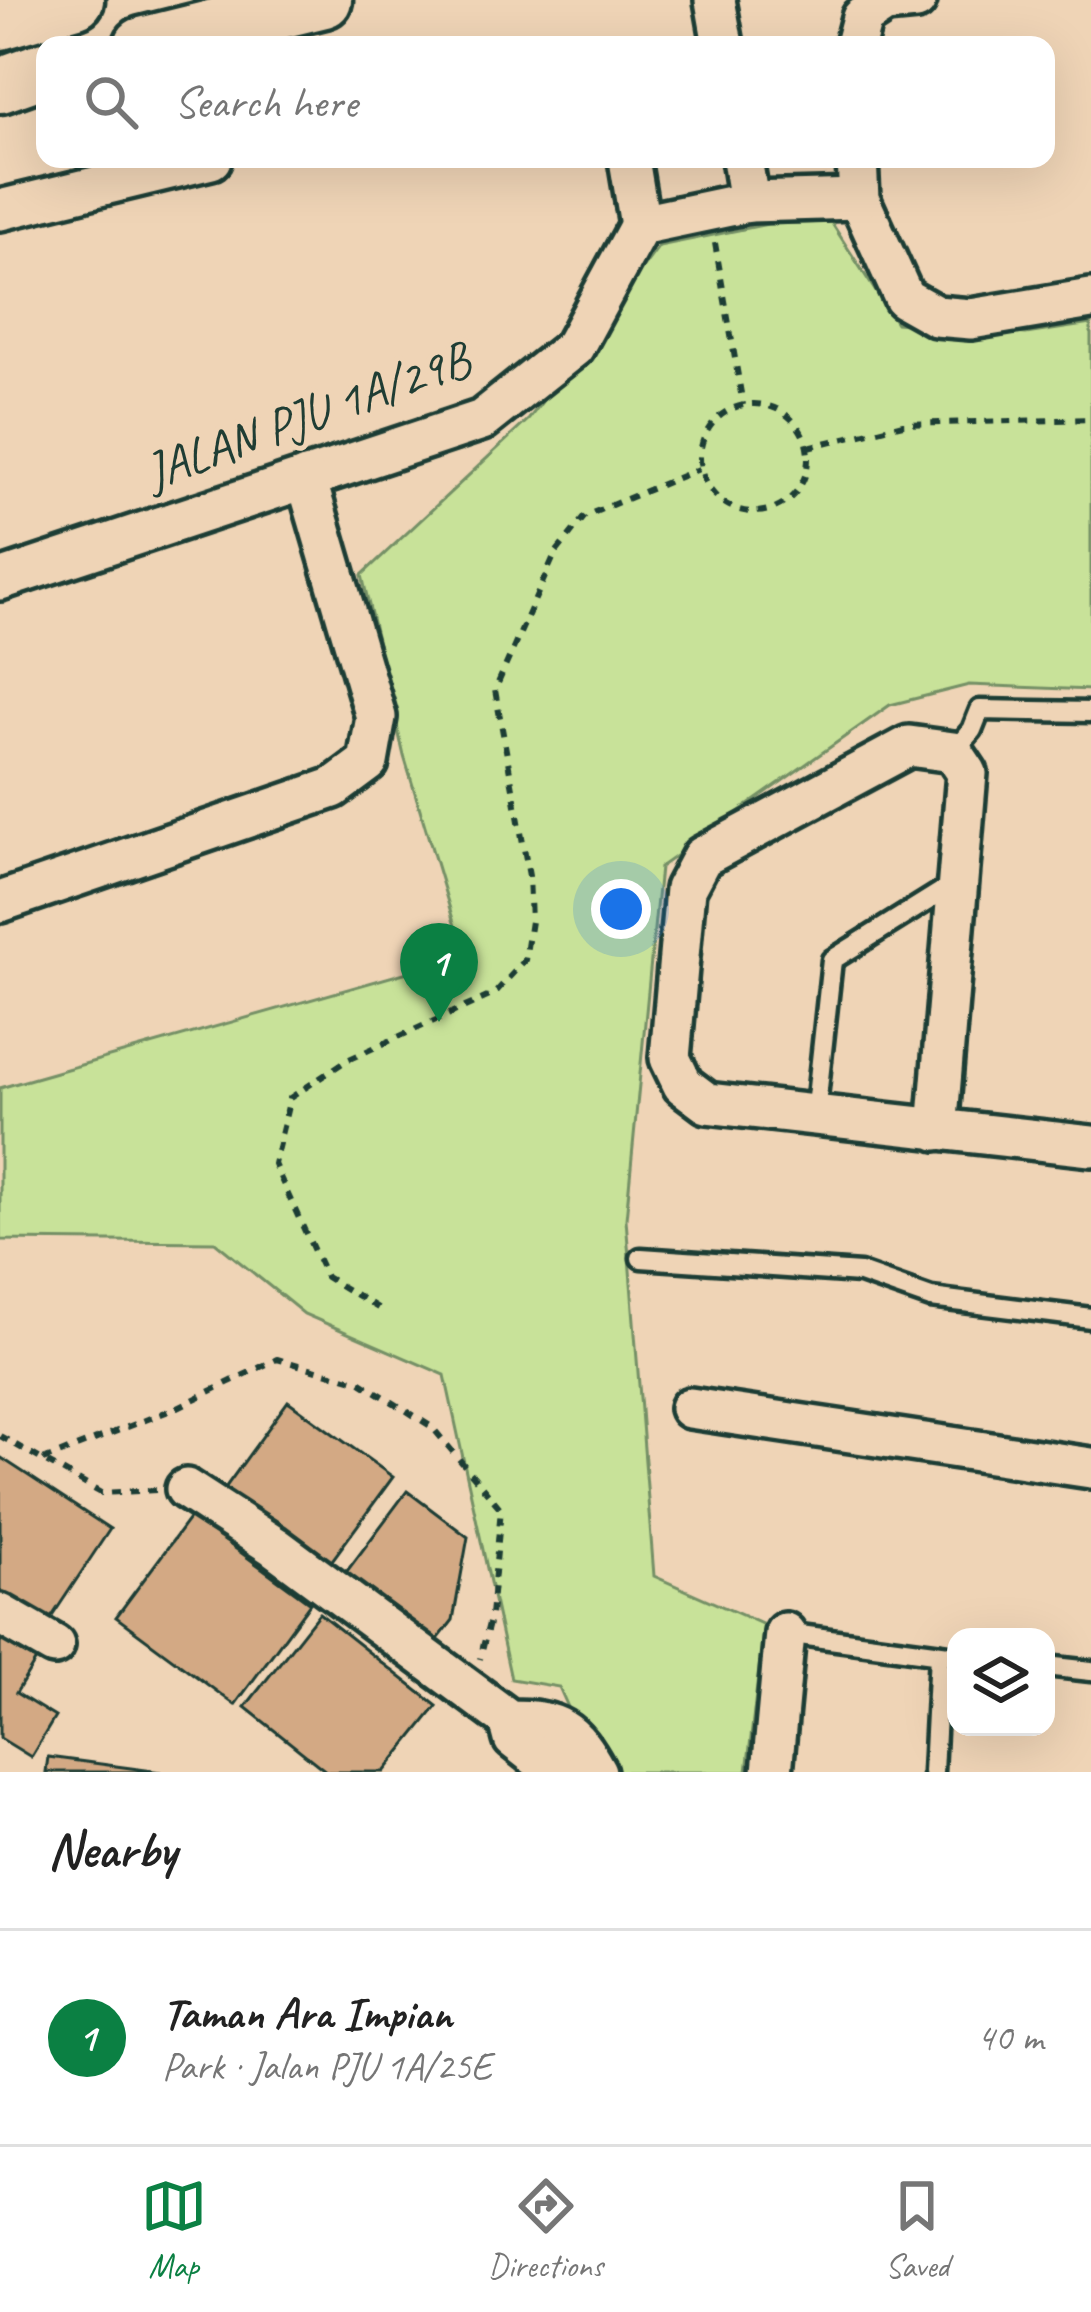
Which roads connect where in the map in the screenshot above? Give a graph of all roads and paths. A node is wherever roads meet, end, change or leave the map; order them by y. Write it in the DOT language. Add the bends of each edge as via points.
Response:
graph roads {
  1 [pos="76,0"];
  2 [pos="324,0"];
  3 [pos="715,0"];
  4 [pos="916,0"];
  5 [pos="0,22"];
  6 [pos="178,36"];
  7 [pos="721,36"];
  8 [pos="857,36"];
  9 [pos="36,72"];
  10 [pos="0,85"];
  11 [pos="174,168"];
  12 [pos="630,168"];
  13 [pos="743,168"];
  14 [pos="857,168"];
  15 [pos="859,199"];
  16 [pos="749,202"];
  17 [pos="0,210"];
  18 [pos="710,210"];
  19 [pos="640,225"];
  20 [pos="1091,299"];
  21 [pos="742,405"];
  22 [pos="1091,419"];
  23 [pos="808,448"];
  24 [pos="699,469"];
  25 [pos="306,478"];
  26 [pos="0,580"];
  27 [pos="1091,712"];
  28 [pos="953,752"];
  29 [pos="960,880"];
  30 [pos="0,902"];
  31 [pos="815,1116"];
  32 [pos="937,1130"];
  33 [pos="1091,1146"];
  34 [pos="641,1258"];
  35 [pos="378,1308"];
  36 [pos="1091,1318"];
  37 [pos="690,1408"];
  38 [pos="0,1436"];
  39 [pos="43,1460"];
  40 [pos="1091,1468"];
  41 [pos="185,1489"];
  42 [pos="0,1614"];
  43 [pos="785,1633"];
  44 [pos="54,1645"];
  45 [pos="947,1655"];
  46 [pos="947,1663"];
  47 [pos="1055,1667"];
  48 [pos="1091,1671"];
  49 [pos="473,1693"];
  50 [pos="509,1720"];
  51 [pos="556,1772"];
  52 [pos="596,1772"];
  53 [pos="772,1772"];
  54 [pos="933,1772"];
  1 -- 5 [label="street"];
  2 -- 6 [label="street"];
  3 -- 7 [label="street"];
  4 -- 8 [label="street" via="885,4 862,18"];
  9 -- 10 [label="street"];
  11 -- 17 [label="street"];
  12 -- 19 [label="street"];
  13 -- 16 [label="street"];
  14 -- 15 [label="street"];
  15 -- 16 [label="street"];
  15 -- 20 [label="street" via="904,298 936,316 971,319"];
  16 -- 18 [label="street"];
  18 -- 19 [label="street"];
  18 -- 21 [label="path"];
  19 -- 25 [label="street, JALAN PJU 1A/29B" via="574,346 482,420"];
  21 -- 23 [label="path" via="784,413"];
  21 -- 24 [label="path" via="707,428"];
  22 -- 23 [label="path" via="903,424"];
  23 -- 24 [label="path" via="800,489 765,512 723,504"];
  24 -- 35 [label="path" via="585,516 556,554 495,690 529,876 524,960 494,994 347,1060 290,1098 274,1164 326,1277"];
  25 -- 26 [label="street, JALAN PJU 1A/29B"];
  25 -- 30 [label="street" via="376,717 368,762 333,788"];
  27 -- 28 [label="lane" via="980,710"];
  28 -- 29 [label="street" via="967,773"];
  28 -- 31 [label="street" via="909,746 702,857 685,889 670,1058 683,1085 707,1103"];
  29 -- 31 [label="lane" via="832,960"];
  29 -- 32 [label="street"];
  31 -- 32 [label="street"];
  32 -- 33 [label="street"];
  34 -- 36 [label="lane" via="860,1273 931,1298"];
  37 -- 40 [label="street"];
  38 -- 39 [label="path"];
  39 -- 41 [label="path" via="101,1493"];
  39 -- 49 [label="path" via="277,1359 361,1382 432,1427 501,1509 491,1615"];
  41 -- 49 [label="street"];
  42 -- 44 [label="street"];
  43 -- 45 [label="lane"];
  43 -- 53 [label="street"];
  46 -- 54 [label="lane"];
  47 -- 48 [label="lane"];
  49 -- 50 [label="street"];
  50 -- 51 [label="street" via="514,1739"];
  50 -- 52 [label="street" via="556,1724"];
}
